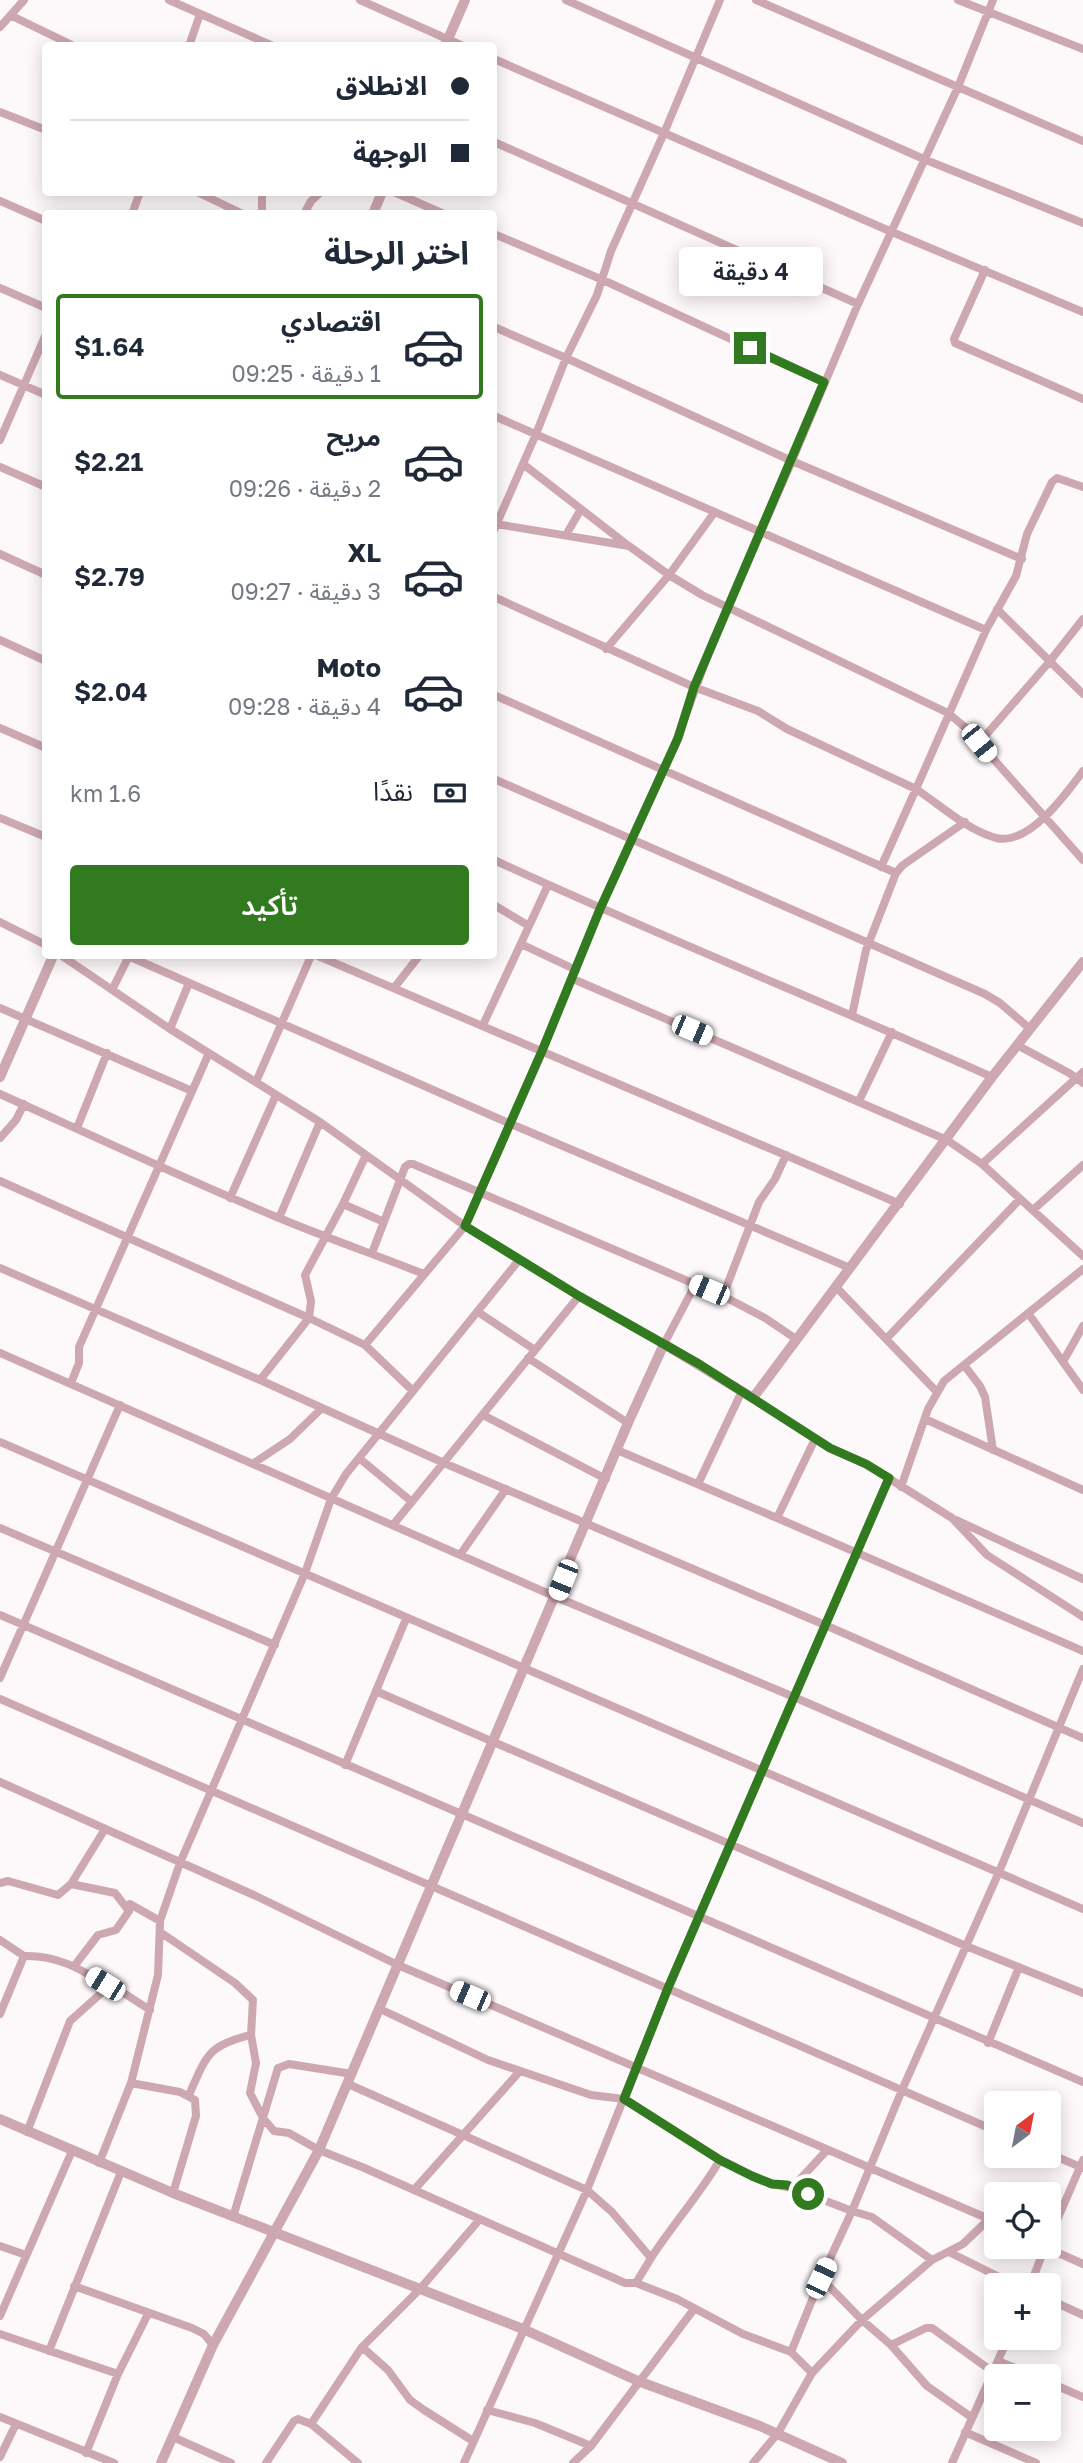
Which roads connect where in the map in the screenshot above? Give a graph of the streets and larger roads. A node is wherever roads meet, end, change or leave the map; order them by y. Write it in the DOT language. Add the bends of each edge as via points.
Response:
graph roads {
  1 [pos="169,0"];
  2 [pos="359,0"];
  3 [pos="465,0"];
  4 [pos="566,0"];
  5 [pos="720,0"];
  6 [pos="756,0"];
  7 [pos="958,0"];
  8 [pos="993,0"];
  9 [pos="20,1"];
  10 [pos="190,4"];
  11 [pos="987,12"];
  12 [pos="200,14"];
  13 [pos="12,16"];
  14 [pos="0,27"];
  15 [pos="66,42"];
  16 [pos="190,42"];
  17 [pos="264,42"];
  18 [pos="446,42"];
  19 [pos="1083,49"];
  20 [pos="696,57"];
  21 [pos="497,60"];
  22 [pos="958,88"];
  23 [pos="0,112"];
  24 [pos="42,129"];
  25 [pos="664,133"];
  26 [pos="1083,141"];
  27 [pos="497,143"];
  28 [pos="926,160"];
  29 [pos="204,196"];
  30 [pos="317,196"];
  31 [pos="403,196"];
  32 [pos="0,201"];
  33 [pos="632,203"];
  34 [pos="230,210"];
  35 [pos="306,210"];
  36 [pos="435,210"];
  37 [pos="42,219"];
  38 [pos="1083,223"];
  39 [pos="892,232"];
  40 [pos="497,235"];
  41 [pos="985,270"];
  42 [pos="603,280"];
  43 [pos="0,288"];
  44 [pos="858,304"];
  45 [pos="42,306"];
  46 [pos="1083,312"];
  47 [pos="497,328"];
  48 [pos="42,343"];
  49 [pos="566,358"];
  50 [pos="0,375"];
  51 [pos="824,382"];
  52 [pos="24,385"];
  53 [pos="42,393"];
  54 [pos="1083,399"];
  55 [pos="497,417"];
  56 [pos="536,434"];
  57 [pos="0,440"];
  58 [pos="792,461"];
  59 [pos="523,464"];
  60 [pos="0,467"];
  61 [pos="42,485"];
  62 [pos="1083,487"];
  63 [pos="497,505"];
  64 [pos="503,508"];
  65 [pos="581,509"];
  66 [pos="714,513"];
  67 [pos="497,522"];
  68 [pos="497,527"];
  69 [pos="761,532"];
  70 [pos="566,535"];
  71 [pos="629,546"];
  72 [pos="0,554"];
  73 [pos="1022,559"];
  74 [pos="42,573"];
  75 [pos="669,575"];
  76 [pos="497,598"];
  77 [pos="728,609"];
  78 [pos="997,609"];
  79 [pos="1083,619"];
  80 [pos="986,631"];
  81 [pos="0,640"];
  82 [pos="607,649"];
  83 [pos="42,659"];
  84 [pos="1050,661"];
  85 [pos="694,687"];
  86 [pos="1083,694"];
  87 [pos="497,696"];
  88 [pos="948,713"];
  89 [pos="0,728"];
  90 [pos="979,743"];
  91 [pos="42,746"];
  92 [pos="662,770"];
  93 [pos="1083,771"];
  94 [pos="497,780"];
  95 [pos="916,789"];
  96 [pos="0,818"];
  97 [pos="1044,818"];
  98 [pos="965,822"];
  99 [pos="42,835"];
  100 [pos="633,838"];
  101 [pos="1083,860"];
  102 [pos="497,861"];
  103 [pos="881,867"];
  104 [pos="896,873"];
  105 [pos="548,885"];
  106 [pos="497,907"];
  107 [pos="600,909"];
  108 [pos="0,922"];
  109 [pos="529,926"];
  110 [pos="42,943"];
  111 [pos="521,944"];
  112 [pos="868,944"];
  113 [pos="51,959"];
  114 [pos="66,959"];
  115 [pos="128,959"];
  116 [pos="136,959"];
  117 [pos="310,959"];
  118 [pos="326,959"];
  119 [pos="342,959"];
  120 [pos="417,959"];
  121 [pos="1083,962"];
  122 [pos="338,964"];
  123 [pos="575,974"];
  124 [pos="1079,975"];
  125 [pos="189,983"];
  126 [pos="394,988"];
  127 [pos="112,990"];
  128 [pos="0,1008"];
  129 [pos="852,1015"];
  130 [pos="26,1018"];
  131 [pos="281,1024"];
  132 [pos="483,1025"];
  133 [pos="1030,1028"];
  134 [pos="170,1029"];
  135 [pos="892,1032"];
  136 [pos="1017,1045"];
  137 [pos="542,1051"];
  138 [pos="107,1053"];
  139 [pos="209,1053"];
  140 [pos="0,1077"];
  141 [pos="992,1077"];
  142 [pos="1081,1078"];
  143 [pos="256,1082"];
  144 [pos="192,1091"];
  145 [pos="0,1094"];
  146 [pos="276,1095"];
  147 [pos="859,1101"];
  148 [pos="24,1104"];
  149 [pos="320,1122"];
  150 [pos="511,1124"];
  151 [pos="77,1128"];
  152 [pos="0,1138"];
  153 [pos="947,1140"];
  154 [pos="366,1155"];
  155 [pos="786,1155"];
  156 [pos="982,1164"];
  157 [pos="1083,1165"];
  158 [pos="159,1166"];
  159 [pos="400,1179"];
  160 [pos="0,1181"];
  161 [pos="481,1192"];
  162 [pos="230,1198"];
  163 [pos="1020,1199"];
  164 [pos="343,1204"];
  165 [pos="900,1204"];
  166 [pos="1033,1210"];
  167 [pos="279,1218"];
  168 [pos="384,1222"];
  169 [pos="750,1224"];
  170 [pos="465,1226"];
  171 [pos="128,1237"];
  172 [pos="326,1237"];
  173 [pos="372,1253"];
  174 [pos="1083,1256"];
  175 [pos="519,1260"];
  176 [pos="0,1268"];
  177 [pos="850,1268"];
  178 [pos="1083,1269"];
  179 [pos="424,1274"];
  180 [pos="695,1285"];
  181 [pos="836,1287"];
  182 [pos="579,1296"];
  183 [pos="723,1296"];
  184 [pos="96,1309"];
  185 [pos="478,1312"];
  186 [pos="1028,1313"];
  187 [pos="309,1318"];
  188 [pos="1083,1326"];
  189 [pos="887,1338"];
  190 [pos="796,1339"];
  191 [pos="664,1344"];
  192 [pos="365,1345"];
  193 [pos="535,1350"];
  194 [pos="0,1353"];
  195 [pos="528,1358"];
  196 [pos="1064,1360"];
  197 [pos="964,1365"];
  198 [pos="260,1380"];
  199 [pos="71,1384"];
  200 [pos="1083,1390"];
  201 [pos="413,1391"];
  202 [pos="742,1391"];
  203 [pos="936,1391"];
  204 [pos="753,1398"];
  205 [pos="120,1405"];
  206 [pos="322,1408"];
  207 [pos="483,1415"];
  208 [pos="925,1419"];
  209 [pos="628,1423"];
  210 [pos="379,1435"];
  211 [pos="816,1439"];
  212 [pos="0,1442"];
  213 [pos="617,1450"];
  214 [pos="993,1450"];
  215 [pos="359,1458"];
  216 [pos="254,1463"];
  217 [pos="444,1463"];
  218 [pos="889,1478"];
  219 [pos="86,1479"];
  220 [pos="606,1479"];
  221 [pos="698,1484"];
  222 [pos="901,1487"];
  223 [pos="506,1489"];
  224 [pos="1083,1490"];
  225 [pos="331,1499"];
  226 [pos="412,1502"];
  227 [pos="777,1518"];
  228 [pos="952,1518"];
  229 [pos="586,1522"];
  230 [pos="393,1525"];
  231 [pos="0,1528"];
  232 [pos="55,1552"];
  233 [pos="857,1554"];
  234 [pos="460,1555"];
  235 [pos="305,1573"];
  236 [pos="1083,1579"];
  237 [pos="556,1597"];
  238 [pos="0,1615"];
  239 [pos="1083,1617"];
  240 [pos="407,1619"];
  241 [pos="825,1625"];
  242 [pos="23,1626"];
  243 [pos="275,1645"];
  244 [pos="1083,1651"];
  245 [pos="525,1668"];
  246 [pos="1083,1669"];
  247 [pos="0,1678"];
  248 [pos="378,1692"];
  249 [pos="794,1697"];
  250 [pos="0,1699"];
  251 [pos="241,1720"];
  252 [pos="1060,1728"];
  253 [pos="1083,1738"];
  254 [pos="492,1743"];
  255 [pos="345,1765"];
  256 [pos="764,1771"];
  257 [pos="0,1782"];
  258 [pos="211,1790"];
  259 [pos="1030,1800"];
  260 [pos="461,1815"];
  261 [pos="1083,1823"];
  262 [pos="106,1829"];
  263 [pos="730,1844"];
  264 [pos="180,1863"];
  265 [pos="999,1872"];
  266 [pos="0,1883"];
  267 [pos="71,1884"];
  268 [pos="433,1886"];
  269 [pos="1083,1909"];
  270 [pos="129,1911"];
  271 [pos="699,1916"];
  272 [pos="160,1921"];
  273 [pos="160,1932"];
  274 [pos="0,1940"];
  275 [pos="966,1946"];
  276 [pos="24,1956"];
  277 [pos="75,1965"];
  278 [pos="398,1965"];
  279 [pos="1019,1967"];
  280 [pos="107,1988"];
  281 [pos="668,1988"];
  282 [pos="1083,1993"];
  283 [pos="380,2009"];
  284 [pos="150,2010"];
  285 [pos="0,2014"];
  286 [pos="934,2020"];
  287 [pos="251,2035"];
  288 [pos="988,2043"];
  289 [pos="636,2069"];
  290 [pos="520,2071"];
  291 [pos="350,2079"];
  292 [pos="1083,2082"];
  293 [pos="131,2083"];
  294 [pos="902,2090"];
  295 [pos="189,2095"];
  296 [pos="624,2099"];
  297 [pos="263,2118"];
  298 [pos="0,2119"];
  299 [pos="984,2125"];
  300 [pos="27,2132"];
  301 [pos="462,2134"];
  302 [pos="827,2150"];
  303 [pos="72,2151"];
  304 [pos="319,2151"];
  305 [pos="1061,2158"];
  306 [pos="720,2160"];
  307 [pos="99,2163"];
  308 [pos="1082,2165"];
  309 [pos="868,2168"];
  310 [pos="121,2172"];
  311 [pos="792,2188"];
  312 [pos="414,2190"];
  313 [pos="587,2190"];
  314 [pos="173,2193"];
  315 [pos="852,2211"];
  316 [pos="1061,2212"];
  317 [pos="233,2217"];
  318 [pos="984,2218"];
  319 [pos="480,2219"];
  320 [pos="984,2227"];
  321 [pos="274,2233"];
  322 [pos="0,2246"];
  323 [pos="949,2252"];
  324 [pos="557,2254"];
  325 [pos="1061,2254"];
  326 [pos="26,2255"];
  327 [pos="651,2258"];
  328 [pos="932,2260"];
  329 [pos="1083,2264"];
  330 [pos="991,2273"];
  331 [pos="821,2278"];
  332 [pos="636,2283"];
  333 [pos="74,2286"];
  334 [pos="419,2290"];
  335 [pos="1061,2305"];
  336 [pos="694,2309"];
  337 [pos="148,2314"];
  338 [pos="1083,2315"];
  339 [pos="0,2316"];
  340 [pos="862,2320"];
  341 [pos="523,2329"];
  342 [pos="0,2334"];
  343 [pos="212,2345"];
  344 [pos="891,2345"];
  345 [pos="362,2347"];
  346 [pos="1002,2350"];
  347 [pos="49,2351"];
  348 [pos="791,2352"];
  349 [pos="998,2361"];
  350 [pos="997,2364"];
  351 [pos="1005,2364"];
  352 [pos="984,2365"];
  353 [pos="812,2373"];
  354 [pos="118,2374"];
  355 [pos="638,2381"];
  356 [pos="1061,2388"];
  357 [pos="984,2390"];
  358 [pos="1083,2397"];
  359 [pos="487,2410"];
  360 [pos="0,2417"];
  361 [pos="971,2417"];
  362 [pos="16,2424"];
  363 [pos="312,2424"];
  364 [pos="965,2432"];
  365 [pos="778,2433"];
  366 [pos="173,2437"];
  367 [pos="473,2441"];
  368 [pos="591,2446"];
  369 [pos="86,2453"];
  370 [pos="0,2457"];
  371 [pos="828,2460"];
  372 [pos="114,2463"];
  373 [pos="161,2463"];
  374 [pos="231,2463"];
  375 [pos="266,2463"];
  376 [pos="358,2463"];
  377 [pos="464,2463"];
  378 [pos="573,2463"];
  379 [pos="753,2463"];
  380 [pos="842,2463"];
  381 [pos="952,2463"];
  382 [pos="1036,2463"];
  1 -- 10 [label="street"];
  2 -- 18 [label="street"];
  3 -- 18 [label="street"];
  4 -- 20 [label="street"];
  5 -- 20 [label="street"];
  6 -- 22 [label="street"];
  7 -- 11 [label="street"];
  8 -- 11 [label="street"];
  9 -- 13 [label="street"];
  10 -- 12 [label="street"];
  11 -- 19 [label="street"];
  11 -- 22 [label="street"];
  12 -- 16 [label="street"];
  12 -- 17 [label="street"];
  13 -- 14 [label="street"];
  13 -- 15 [label="street"];
  20 -- 25 [label="street"];
  20 -- 28 [label="street"];
  21 -- 25 [label="street"];
  22 -- 26 [label="street"];
  22 -- 28 [label="street"];
  23 -- 24 [label="street"];
  25 -- 33 [label="street"];
  25 -- 39 [label="street"];
  27 -- 33 [label="street"];
  28 -- 38 [label="street"];
  28 -- 39 [label="street"];
  29 -- 34 [label="street"];
  30 -- 35 [label="street"];
  31 -- 36 [label="street"];
  32 -- 37 [label="street"];
  33 -- 42 [label="street"];
  33 -- 44 [label="street"];
  39 -- 41 [label="street"];
  39 -- 44 [label="street"];
  40 -- 42 [label="street"];
  41 -- 46 [label="street"];
  41 -- 54 [label="street" via="955,343"];
  42 -- 49 [label="street"];
  42 -- 51 [label="street"];
  43 -- 45 [label="street"];
  44 -- 51 [label="street"];
  47 -- 49 [label="street"];
  48 -- 52 [label="street"];
  49 -- 56 [label="street"];
  49 -- 58 [label="street"];
  50 -- 52 [label="street"];
  51 -- 58 [label="street"];
  52 -- 53 [label="street"];
  52 -- 57 [label="street"];
  55 -- 56 [label="street"];
  56 -- 59 [label="street"];
  56 -- 66 [label="street"];
  58 -- 69 [label="street"];
  58 -- 73 [label="street"];
  59 -- 64 [label="street"];
  59 -- 65 [label="street"];
  60 -- 61 [label="street"];
  62 -- 73 [label="street" via="1061,478 1052,482 1027,534"];
  63 -- 64 [label="street"];
  64 -- 67 [label="street"];
  65 -- 70 [label="street"];
  65 -- 71 [label="street"];
  66 -- 69 [label="street"];
  66 -- 75 [label="street"];
  68 -- 70 [label="street"];
  69 -- 77 [label="street"];
  69 -- 80 [label="street"];
  70 -- 71 [label="street"];
  71 -- 75 [label="street"];
  72 -- 74 [label="street"];
  73 -- 78 [label="street"];
  75 -- 77 [label="street"];
  75 -- 82 [label="street"];
  76 -- 82 [label="street"];
  77 -- 85 [label="street"];
  77 -- 88 [label="street"];
  78 -- 80 [label="street"];
  78 -- 84 [label="street"];
  79 -- 84 [label="street"];
  80 -- 88 [label="street"];
  81 -- 83 [label="street"];
  82 -- 85 [label="street"];
  84 -- 86 [label="street"];
  84 -- 90 [label="street"];
  85 -- 92 [label="street"];
  85 -- 95 [label="street" via="758,711"];
  87 -- 92 [label="street"];
  88 -- 90 [label="street"];
  88 -- 95 [label="street"];
  89 -- 91 [label="street"];
  90 -- 97 [label="street"];
  92 -- 100 [label="street"];
  92 -- 103 [label="street"];
  93 -- 97 [label="street"];
  94 -- 100 [label="street"];
  95 -- 98 [label="street"];
  95 -- 103 [label="street"];
  96 -- 99 [label="street"];
  97 -- 98 [label="street" via="1009,839"];
  97 -- 101 [label="street"];
  98 -- 104 [label="street"];
  100 -- 107 [label="street"];
  100 -- 112 [label="street"];
  102 -- 105 [label="street"];
  103 -- 104 [label="street"];
  104 -- 112 [label="street"];
  105 -- 107 [label="street"];
  105 -- 109 [label="street"];
  106 -- 109 [label="street"];
  107 -- 123 [label="street"];
  107 -- 129 [label="street"];
  108 -- 110 [label="street"];
  109 -- 111 [label="street"];
  111 -- 123 [label="street"];
  111 -- 132 [label="street"];
  112 -- 129 [label="street"];
  112 -- 133 [label="street" via="985,994"];
  113 -- 130 [label="street"];
  114 -- 127 [label="street"];
  115 -- 127 [label="street"];
  116 -- 125 [label="street"];
  117 -- 131 [label="street"];
  118 -- 122 [label="street"];
  119 -- 122 [label="street"];
  120 -- 126 [label="street"];
  121 -- 124 [label="street"];
  122 -- 126 [label="street"];
  123 -- 137 [label="street"];
  123 -- 147 [label="street"];
  124 -- 133 [label="street"];
  125 -- 131 [label="street"];
  125 -- 134 [label="street"];
  126 -- 132 [label="street"];
  127 -- 134 [label="street"];
  128 -- 130 [label="street"];
  129 -- 135 [label="street"];
  130 -- 138 [label="street"];
  130 -- 140 [label="street"];
  131 -- 143 [label="street"];
  131 -- 150 [label="street"];
  132 -- 137 [label="street"];
  133 -- 136 [label="street"];
  134 -- 139 [label="street"];
  135 -- 141 [label="street"];
  135 -- 147 [label="street"];
  136 -- 141 [label="street"];
  136 -- 142 [label="street"];
  137 -- 150 [label="street"];
  137 -- 155 [label="street"];
  138 -- 144 [label="street"];
  138 -- 151 [label="street"];
  139 -- 143 [label="street"];
  139 -- 144 [label="street"];
  141 -- 153 [label="street"];
  142 -- 156 [label="street"];
  143 -- 146 [label="street"];
  144 -- 158 [label="street"];
  145 -- 148 [label="street"];
  146 -- 149 [label="street"];
  146 -- 162 [label="street"];
  147 -- 153 [label="street"];
  148 -- 151 [label="street"];
  148 -- 152 [label="street"];
  149 -- 154 [label="street"];
  149 -- 167 [label="street"];
  150 -- 161 [label="street"];
  150 -- 169 [label="street"];
  151 -- 158 [label="street"];
  153 -- 156 [label="street"];
  153 -- 165 [label="street"];
  154 -- 159 [label="street"];
  154 -- 164 [label="street"];
  155 -- 165 [label="street"];
  155 -- 169 [label="street"];
  156 -- 163 [label="street"];
  157 -- 166 [label="street"];
  158 -- 162 [label="street"];
  158 -- 171 [label="street"];
  159 -- 161 [label="street" via="405,1167 413,1164"];
  159 -- 168 [label="street"];
  159 -- 170 [label="street"];
  160 -- 171 [label="street"];
  161 -- 170 [label="street"];
  161 -- 180 [label="street"];
  162 -- 167 [label="street"];
  163 -- 166 [label="street"];
  163 -- 189 [label="street"];
  164 -- 168 [label="street"];
  164 -- 172 [label="street"];
  165 -- 177 [label="street"];
  166 -- 174 [label="street"];
  167 -- 172 [label="street"];
  168 -- 173 [label="street"];
  169 -- 177 [label="street"];
  169 -- 183 [label="street"];
  170 -- 175 [label="street"];
  170 -- 179 [label="street"];
  171 -- 184 [label="street"];
  171 -- 187 [label="street"];
  172 -- 173 [label="street"];
  172 -- 187 [label="street" via="304,1275 311,1301"];
  173 -- 179 [label="street"];
  175 -- 182 [label="street"];
  175 -- 185 [label="street"];
  176 -- 184 [label="street"];
  177 -- 181 [label="street"];
  178 -- 186 [label="street"];
  179 -- 192 [label="street"];
  180 -- 183 [label="street"];
  180 -- 191 [label="street"];
  181 -- 189 [label="street"];
  181 -- 190 [label="street"];
  182 -- 191 [label="street"];
  182 -- 193 [label="street"];
  183 -- 190 [label="street"];
  184 -- 198 [label="street"];
  184 -- 199 [label="street" via="79,1347"];
  185 -- 193 [label="street"];
  185 -- 201 [label="street"];
  186 -- 196 [label="street"];
  186 -- 197 [label="street"];
  187 -- 192 [label="street"];
  187 -- 198 [label="street"];
  188 -- 196 [label="street"];
  189 -- 203 [label="street"];
  190 -- 204 [label="street"];
  191 -- 202 [label="street"];
  191 -- 209 [label="street"];
  192 -- 201 [label="street"];
  193 -- 195 [label="street"];
  194 -- 199 [label="street"];
  195 -- 207 [label="street"];
  195 -- 209 [label="street"];
  196 -- 200 [label="street"];
  197 -- 203 [label="street"];
  197 -- 214 [label="street" via="985,1397"];
  198 -- 206 [label="street"];
  199 -- 205 [label="street"];
  201 -- 210 [label="street"];
  202 -- 204 [label="street"];
  202 -- 221 [label="street"];
  203 -- 208 [label="street"];
  204 -- 211 [label="street"];
  205 -- 216 [label="street"];
  205 -- 219 [label="street"];
  206 -- 210 [label="street"];
  206 -- 216 [label="street" via="290,1439"];
  207 -- 217 [label="street"];
  207 -- 220 [label="street"];
  208 -- 214 [label="street"];
  208 -- 222 [label="street"];
  209 -- 213 [label="street"];
  210 -- 215 [label="street"];
  210 -- 217 [label="street"];
  211 -- 218 [label="street"];
  211 -- 227 [label="street"];
  212 -- 219 [label="street"];
  213 -- 220 [label="street"];
  213 -- 221 [label="street"];
  214 -- 224 [label="street"];
  215 -- 225 [label="street"];
  215 -- 226 [label="street"];
  216 -- 225 [label="street"];
  217 -- 223 [label="street"];
  217 -- 226 [label="street"];
  218 -- 222 [label="street"];
  218 -- 233 [label="street"];
  219 -- 232 [label="street"];
  219 -- 235 [label="street"];
  220 -- 229 [label="street"];
  221 -- 227 [label="street"];
  222 -- 228 [label="street"];
  223 -- 229 [label="street"];
  223 -- 234 [label="street"];
  225 -- 230 [label="street"];
  225 -- 235 [label="street"];
  226 -- 230 [label="street"];
  227 -- 233 [label="street"];
  228 -- 236 [label="street"];
  228 -- 239 [label="street" via="987,1555"];
  229 -- 237 [label="street"];
  229 -- 241 [label="street"];
  230 -- 234 [label="street"];
  231 -- 232 [label="street"];
  232 -- 242 [label="street"];
  232 -- 243 [label="street"];
  233 -- 241 [label="street"];
  233 -- 244 [label="street"];
  234 -- 237 [label="street"];
  235 -- 240 [label="street"];
  235 -- 243 [label="street"];
  237 -- 245 [label="street"];
  237 -- 249 [label="street"];
  238 -- 242 [label="street"];
  240 -- 245 [label="street"];
  240 -- 248 [label="street"];
  241 -- 249 [label="street"];
  241 -- 252 [label="street"];
  242 -- 247 [label="street"];
  242 -- 251 [label="street"];
  243 -- 251 [label="street"];
  245 -- 254 [label="street"];
  245 -- 256 [label="street"];
  246 -- 252 [label="street"];
  248 -- 254 [label="street"];
  248 -- 255 [label="street"];
  249 -- 256 [label="street"];
  249 -- 259 [label="street"];
  250 -- 258 [label="street"];
  251 -- 255 [label="street"];
  251 -- 258 [label="street"];
  252 -- 253 [label="street"];
  252 -- 259 [label="street"];
  254 -- 260 [label="street"];
  254 -- 263 [label="street"];
  255 -- 260 [label="street"];
  256 -- 263 [label="street"];
  256 -- 265 [label="street"];
  257 -- 262 [label="street"];
  258 -- 264 [label="street"];
  258 -- 268 [label="street"];
  259 -- 261 [label="street"];
  259 -- 265 [label="street"];
  260 -- 268 [label="street"];
  260 -- 271 [label="street"];
  262 -- 264 [label="street"];
  262 -- 267 [label="street"];
  263 -- 271 [label="street"];
  263 -- 275 [label="street"];
  264 -- 272 [label="street"];
  264 -- 278 [label="street"];
  265 -- 269 [label="street"];
  265 -- 275 [label="street"];
  266 -- 267 [label="street" via="8,1881 56,1896"];
  267 -- 270 [label="street" via="115,1893"];
  268 -- 278 [label="street"];
  268 -- 281 [label="street"];
  270 -- 272 [label="street" via="130,1904 134,1905"];
  270 -- 277 [label="street" via="116,1930 98,1935"];
  271 -- 281 [label="street"];
  271 -- 286 [label="street"];
  272 -- 273 [label="street"];
  273 -- 284 [label="street"];
  273 -- 287 [label="street" via="252,1998"];
  274 -- 276 [label="street"];
  275 -- 279 [label="street"];
  275 -- 286 [label="street"];
  276 -- 277 [label="street" via="45,1955"];
  276 -- 285 [label="street"];
  277 -- 280 [label="street"];
  278 -- 283 [label="street"];
  278 -- 289 [label="street"];
  279 -- 282 [label="street"];
  279 -- 288 [label="street"];
  280 -- 284 [label="street" via="116,1988"];
  280 -- 300 [label="street" via="70,2021"];
  281 -- 289 [label="street"];
  281 -- 294 [label="street"];
  283 -- 290 [label="street"];
  283 -- 291 [label="street"];
  284 -- 293 [label="street"];
  286 -- 288 [label="street"];
  286 -- 294 [label="street"];
  287 -- 295 [label="street" via="232,2039 211,2052"];
  287 -- 297 [label="street" via="256,2063 250,2093"];
  288 -- 292 [label="street"];
  289 -- 296 [label="street"];
  289 -- 302 [label="street"];
  290 -- 296 [label="street" via="591,2095"];
  290 -- 301 [label="street"];
  291 -- 297 [label="street" via="282,2065"];
  291 -- 301 [label="street"];
  291 -- 304 [label="street"];
  293 -- 295 [label="street"];
  293 -- 307 [label="street"];
  294 -- 299 [label="street"];
  294 -- 309 [label="street"];
  295 -- 314 [label="street" via="195,2100 196,2116"];
  296 -- 306 [label="street"];
  296 -- 313 [label="street"];
  297 -- 304 [label="street" via="274,2131 289,2133"];
  297 -- 317 [label="street"];
  298 -- 300 [label="street"];
  300 -- 303 [label="street"];
  301 -- 312 [label="street"];
  301 -- 313 [label="street"];
  302 -- 309 [label="street"];
  302 -- 311 [label="street"];
  303 -- 307 [label="street"];
  303 -- 326 [label="street"];
  304 -- 312 [label="street"];
  304 -- 321 [label="street"];
  305 -- 308 [label="street"];
  306 -- 311 [label="street" via="772,2184"];
  306 -- 327 [label="street"];
  307 -- 310 [label="street"];
  308 -- 316 [label="street"];
  309 -- 315 [label="street"];
  309 -- 318 [label="street"];
  310 -- 314 [label="street"];
  310 -- 333 [label="street"];
  311 -- 315 [label="street"];
  312 -- 319 [label="street"];
  313 -- 324 [label="street"];
  313 -- 327 [label="street"];
  314 -- 317 [label="street"];
  315 -- 328 [label="street" via="872,2217"];
  315 -- 331 [label="street"];
  317 -- 321 [label="street"];
  319 -- 324 [label="street"];
  319 -- 334 [label="street"];
  320 -- 323 [label="street"];
  321 -- 334 [label="street"];
  321 -- 343 [label="street"];
  322 -- 326 [label="street"];
  323 -- 328 [label="street"];
  323 -- 330 [label="street"];
  324 -- 332 [label="street" via="625,2283"];
  324 -- 341 [label="street"];
  325 -- 329 [label="street"];
  326 -- 339 [label="street"];
  327 -- 332 [label="street"];
  328 -- 340 [label="street"];
  331 -- 340 [label="street"];
  331 -- 348 [label="street"];
  332 -- 336 [label="street"];
  333 -- 337 [label="street"];
  333 -- 347 [label="street"];
  334 -- 341 [label="street"];
  334 -- 345 [label="street"];
  335 -- 338 [label="street"];
  336 -- 348 [label="street"];
  336 -- 355 [label="street"];
  337 -- 343 [label="street" via="204,2334"];
  337 -- 354 [label="street"];
  340 -- 344 [label="street"];
  340 -- 353 [label="street"];
  341 -- 355 [label="street"];
  341 -- 359 [label="street"];
  342 -- 347 [label="street"];
  343 -- 366 [label="street"];
  344 -- 352 [label="street" via="932,2328"];
  344 -- 361 [label="street" via="927,2386"];
  345 -- 363 [label="street"];
  345 -- 367 [label="street" via="388,2370 410,2400"];
  346 -- 349 [label="street"];
  347 -- 354 [label="street"];
  348 -- 353 [label="street"];
  349 -- 350 [label="street"];
  349 -- 351 [label="street"];
  353 -- 365 [label="street"];
  354 -- 369 [label="street"];
  355 -- 365 [label="street"];
  355 -- 368 [label="street"];
  356 -- 358 [label="street"];
  357 -- 361 [label="street"];
  359 -- 367 [label="street"];
  359 -- 368 [label="street"];
  360 -- 362 [label="street"];
  361 -- 364 [label="street"];
  362 -- 369 [label="street"];
  362 -- 370 [label="street"];
  363 -- 375 [label="street" via="294,2421"];
  363 -- 376 [label="street"];
  364 -- 381 [label="street"];
  364 -- 382 [label="street"];
  365 -- 371 [label="street"];
  365 -- 379 [label="street"];
  366 -- 373 [label="street"];
  366 -- 374 [label="street"];
  367 -- 377 [label="street"];
  368 -- 378 [label="street"];
  369 -- 372 [label="street"];
  371 -- 380 [label="street"];
}
